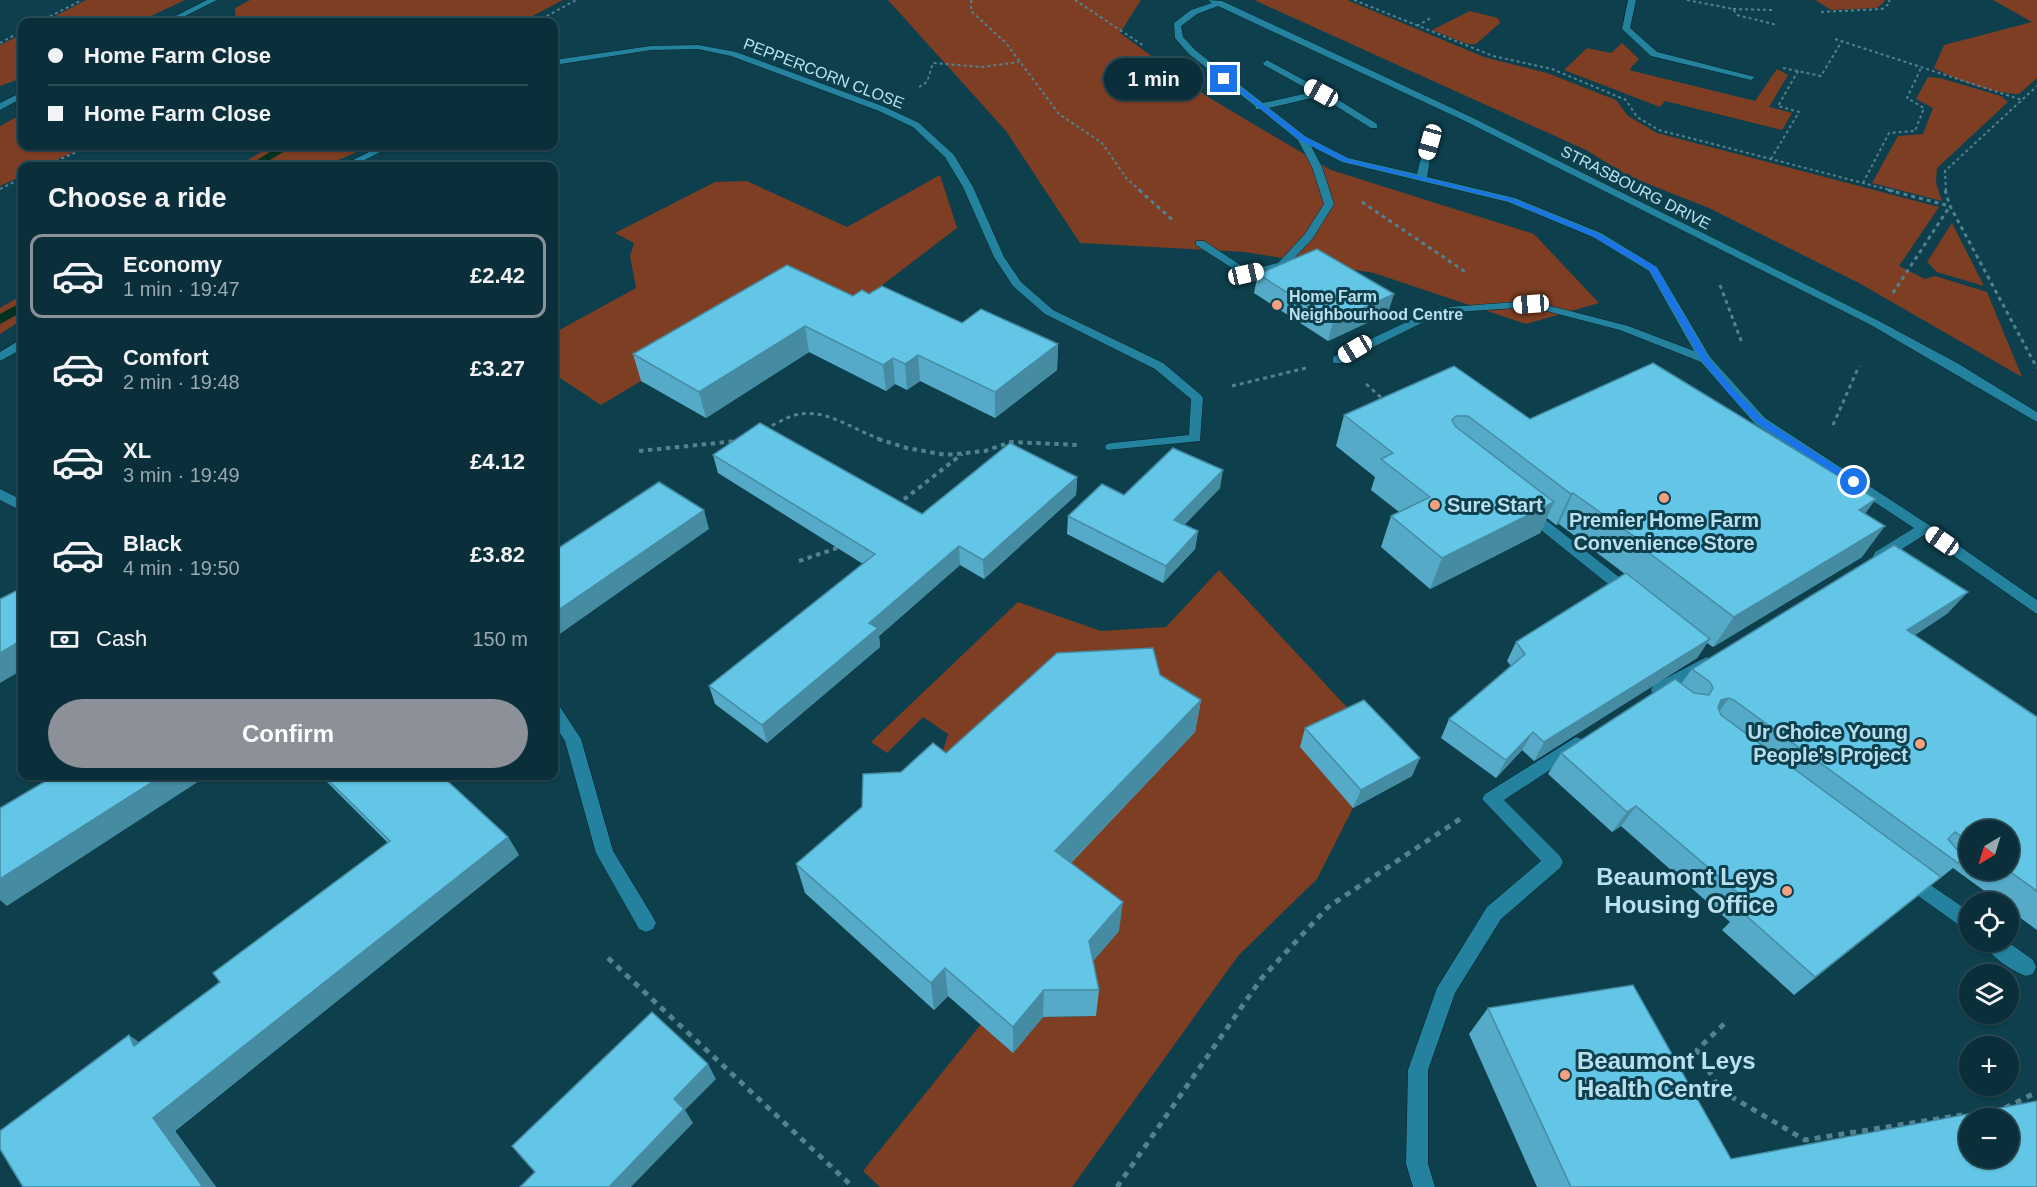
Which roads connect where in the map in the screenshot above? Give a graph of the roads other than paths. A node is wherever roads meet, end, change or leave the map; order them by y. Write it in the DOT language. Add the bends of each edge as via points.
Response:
graph roads {
  1 [pos="213,0"];
  2 [pos="1632,0"];
  3 [pos="1215,2"];
  4 [pos="176,18"];
  5 [pos="558,62"];
  6 [pos="1266,63"];
  7 [pos="1751,78"];
  8 [pos="1321,93"];
  9 [pos="18,97"];
  10 [pos="1259,106"];
  11 [pos="0,107"];
  12 [pos="1374,126"];
  13 [pos="1302,138"];
  14 [pos="1430,142"];
  15 [pos="379,150"];
  16 [pos="354,162"];
  17 [pos="1422,180"];
  18 [pos="1200,243"];
  19 [pos="18,346"];
  20 [pos="0,357"];
  21 [pos="1705,359"];
  22 [pos="1337,360"];
  23 [pos="2037,418"];
  24 [pos="1112,447"];
  25 [pos="0,494"];
  26 [pos="18,504"];
  27 [pos="1516,504"];
  28 [pos="1924,528"];
  29 [pos="1864,566"];
  30 [pos="1638,600"];
  31 [pos="2037,608"];
  32 [pos="1713,655"];
  33 [pos="1661,690"];
  34 [pos="1641,702"];
  35 [pos="1678,703"];
  36 [pos="558,718"];
  37 [pos="1591,735"];
  38 [pos="1893,866"];
  39 [pos="1959,916"];
  40 [pos="646,923"];
  41 [pos="2006,952"];
  42 [pos="2026,967"];
  43 [pos="1424,1187"];
  1 -- 4 [label="street"];
  2 -- 7 [label="street" via="1626,29 1654,54"];
  3 -- 10 [label="street" via="1177,25 1179,38"];
  3 -- 23 [label="street, STRASBOURG DRIVE" via="1468,119 1701,236 1934,355"];
  5 -- 24 [label="street, PEPPERCORN CLOSE" via="651,48 698,47 733,54 916,125 949,155 999,257 1017,284 1049,312 1159,366 1197,398 1195,438"];
  6 -- 8 [label="street"];
  8 -- 10 [label="street"];
  8 -- 12 [label="street"];
  9 -- 11 [label="street"];
  10 -- 13 [label="street"];
  13 -- 17 [label="street" via="1345,160"];
  13 -- 18 [label="street" via="1329,204 1309,236 1282,265 1246,274"];
  14 -- 17 [label="street"];
  15 -- 16 [label="street"];
  17 -- 21 [label="street" via="1511,200 1564,220 1653,269"];
  19 -- 20 [label="street"];
  21 -- 22 [label="street" via="1624,328 1531,304 1440,310"];
  21 -- 28 [label="street" via="1760,421"];
  25 -- 26 [label="street"];
  27 -- 30 [label="street"];
  28 -- 29 [label="street"];
  28 -- 31 [label="street"];
  32 -- 33 [label="street"];
  33 -- 34 [label="street"];
  33 -- 35 [label="street"];
  36 -- 40 [label="street" via="573,739 605,854"];
  37 -- 43 [label="street" via="1491,799 1554,862 1494,913 1447,988 1418,1070 1417,1164"];
  38 -- 39 [label="street"];
  41 -- 42 [label="street"];
}
